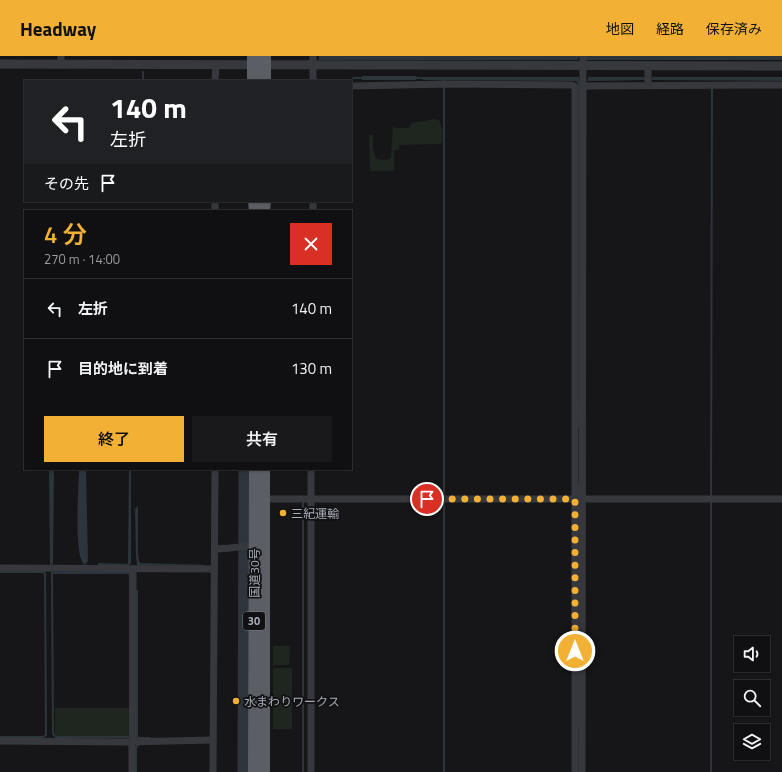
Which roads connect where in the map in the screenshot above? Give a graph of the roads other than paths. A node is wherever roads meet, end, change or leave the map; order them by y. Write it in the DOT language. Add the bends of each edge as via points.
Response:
graph roads {
  1 [pos="313,56"];
  2 [pos="61,59"];
  3 [pos="259,60"];
  4 [pos="0,64"];
  5 [pos="216,64"];
  6 [pos="313,66"];
  7 [pos="782,66"];
  8 [pos="582,77"];
  9 [pos="648,77"];
  10 [pos="216,80"];
  11 [pos="253,80"];
  12 [pos="265,80"];
  13 [pos="313,80"];
  14 [pos="782,85"];
  15 [pos="352,86"];
  16 [pos="215,470"];
  17 [pos="254,470"];
  18 [pos="264,470"];
  19 [pos="311,470"];
  20 [pos="259,499"];
  21 [pos="306,499"];
  22 [pos="579,499"];
  23 [pos="782,499"];
  24 [pos="252,546"];
  25 [pos="215,549"];
  26 [pos="0,568"];
  27 [pos="133,569"];
  28 [pos="214,569"];
  29 [pos="213,740"];
  30 [pos="0,741"];
  31 [pos="132,741"];
  32 [pos="132,772"];
  33 [pos="213,772"];
  34 [pos="254,772"];
  35 [pos="264,772"];
  36 [pos="311,772"];
  37 [pos="575,772"];
  38 [pos="582,772"];
  1 -- 6 [label="street"];
  2 -- 4 [label="street"];
  2 -- 5 [label="street"];
  3 -- 5 [label="street"];
  3 -- 6 [label="street"];
  3 -- 11 [label="highway"];
  3 -- 12 [label="highway"];
  5 -- 10 [label="street"];
  6 -- 8 [label="street"];
  6 -- 13 [label="street"];
  7 -- 9 [label="street"];
  8 -- 9 [label="street"];
  8 -- 9 [label="street"];
  8 -- 15 [label="street" via="572,85"];
  8 -- 22 [label="street"];
  9 -- 14 [label="street"];
  16 -- 25 [label="street"];
  17 -- 20 [label="highway, 国道30号 / 30"];
  18 -- 20 [label="highway, 国道30号 / 30"];
  19 -- 21 [label="street"];
  20 -- 21 [label="street"];
  20 -- 24 [label="highway, 国道30号 / 30"];
  20 -- 35 [label="highway, 国道30号 / 30"];
  21 -- 22 [label="street"];
  21 -- 36 [label="street"];
  22 -- 23 [label="street"];
  22 -- 37 [label="street"];
  22 -- 38 [label="street"];
  24 -- 25 [label="street"];
  24 -- 34 [label="highway, 国道30号 / 30"];
  25 -- 28 [label="street"];
  26 -- 27 [label="street"];
  27 -- 28 [label="street"];
  27 -- 31 [label="street"];
  28 -- 29 [label="street"];
  29 -- 31 [label="street"];
  29 -- 33 [label="street"];
  30 -- 31 [label="street"];
  31 -- 32 [label="street"];
}
